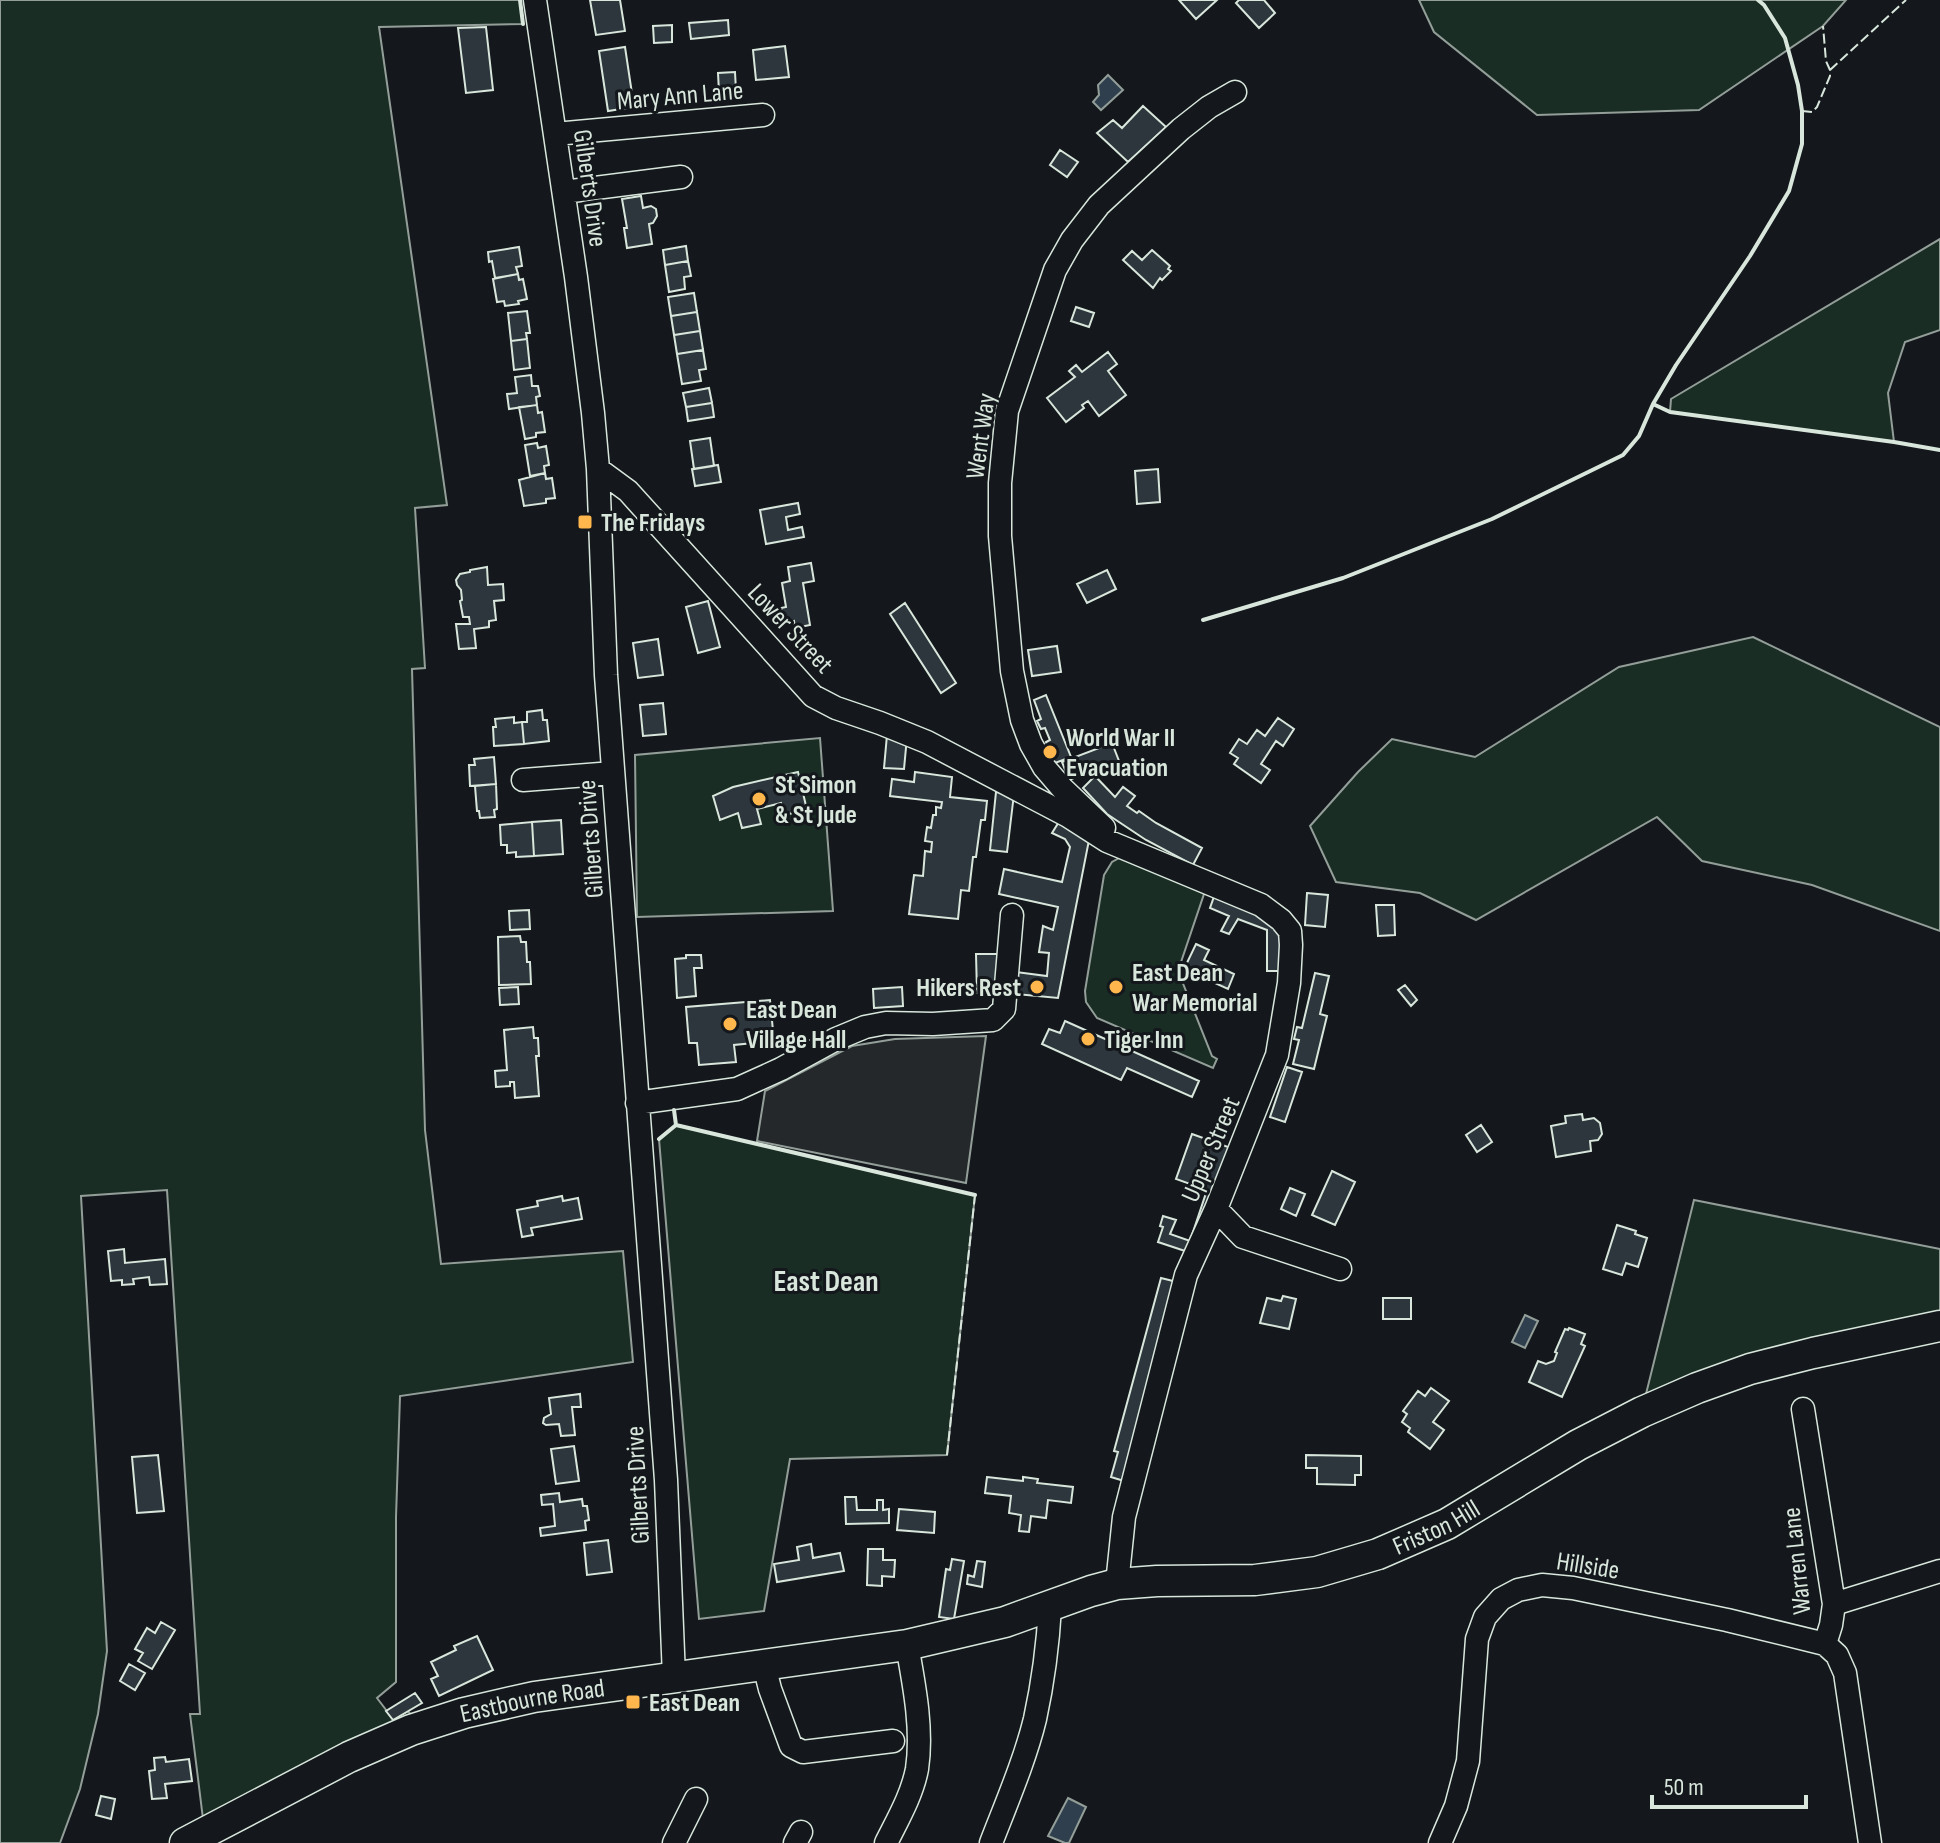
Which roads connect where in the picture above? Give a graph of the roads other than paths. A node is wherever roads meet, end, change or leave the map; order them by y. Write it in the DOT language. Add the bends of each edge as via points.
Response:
graph roads {
  1 [pos="535,0"];
  2 [pos="1235,92"];
  3 [pos="763,115"];
  4 [pos="555,134"];
  5 [pos="681,177"];
  6 [pos="564,192"];
  7 [pos="598,469"];
  8 [pos="613,773"];
  9 [pos="523,780"];
  10 [pos="1107,841"];
  11 [pos="1012,915"];
  12 [pos="637,1103"];
  13 [pos="1216,1209"];
  14 [pos="1340,1269"];
  15 [pos="1940,1326"];
  16 [pos="1803,1409"];
  17 [pos="1940,1571"];
  18 [pos="1117,1584"];
  19 [pos="1834,1604"];
  20 [pos="1050,1607"];
  21 [pos="1825,1644"];
  22 [pos="907,1645"];
  23 [pos="764,1665"];
  24 [pos="674,1677"];
  25 [pos="893,1741"];
  26 [pos="696,1799"];
  27 [pos="185,1843"];
  28 [pos="674,1843"];
  29 [pos="886,1843"];
  30 [pos="991,1843"];
  31 [pos="1440,1843"];
  32 [pos="1870,1843"];
  1 -- 4 [label="street, Gilberts Drive"];
  2 -- 10 [label="street, Went Way" via="1173,136 1099,205 1072,240 1055,270 1007,411 1000,536 1012,671 1022,720 1044,767 1103,825"];
  3 -- 4 [label="street, Mary Ann Lane"];
  4 -- 6 [label="street, Gilberts Drive"];
  5 -- 6 [label="street"];
  6 -- 7 [label="street, Gilberts Drive"];
  7 -- 8 [label="street, Gilberts Drive"];
  7 -- 10 [label="street, Lower Street" via="628,491 813,696 927,742"];
  8 -- 9 [label="street"];
  8 -- 12 [label="street, Gilberts Drive"];
  10 -- 13 [label="street, Upper Street" via="1261,905 1290,931 1289,983 1277,1055"];
  11 -- 12 [label="street" via="1004,1009 993,1020 865,1027 737,1089"];
  12 -- 24 [label="street, Gilberts Drive" via="666,1480"];
  13 -- 14 [label="street" via="1243,1237"];
  13 -- 18 [label="street, Upper Street" via="1186,1275 1124,1517"];
  15 -- 18 [label="main road, Friston Hill" via="1750,1369 1697,1388 1578,1445 1447,1524 1378,1554 1317,1572 1255,1580"];
  16 -- 19 [label="street, Warren Lane"];
  17 -- 19 [label="street"];
  18 -- 20 [label="main road, Friston Hill"];
  19 -- 21 [label="street, Warren Lane"];
  20 -- 22 [label="main road, Friston Hill"];
  20 -- 30 [label="street" via="1035,1719"];
  21 -- 31 [label="street, Hillside" via="1573,1588 1542,1585 1518,1590 1485,1617 1477,1639 1468,1761"];
  21 -- 32 [label="street, Warren Lane" via="1845,1673"];
  22 -- 23 [label="main road, Eastbourne Road"];
  22 -- 29 [label="street" via="919,1734 917,1769"];
  23 -- 24 [label="main road, Eastbourne Road"];
  23 -- 25 [label="street" via="791,1746 803,1752"];
  24 -- 27 [label="main road, Eastbourne Road" via="534,1697 411,1730"];
  26 -- 28 [label="street"];
}
